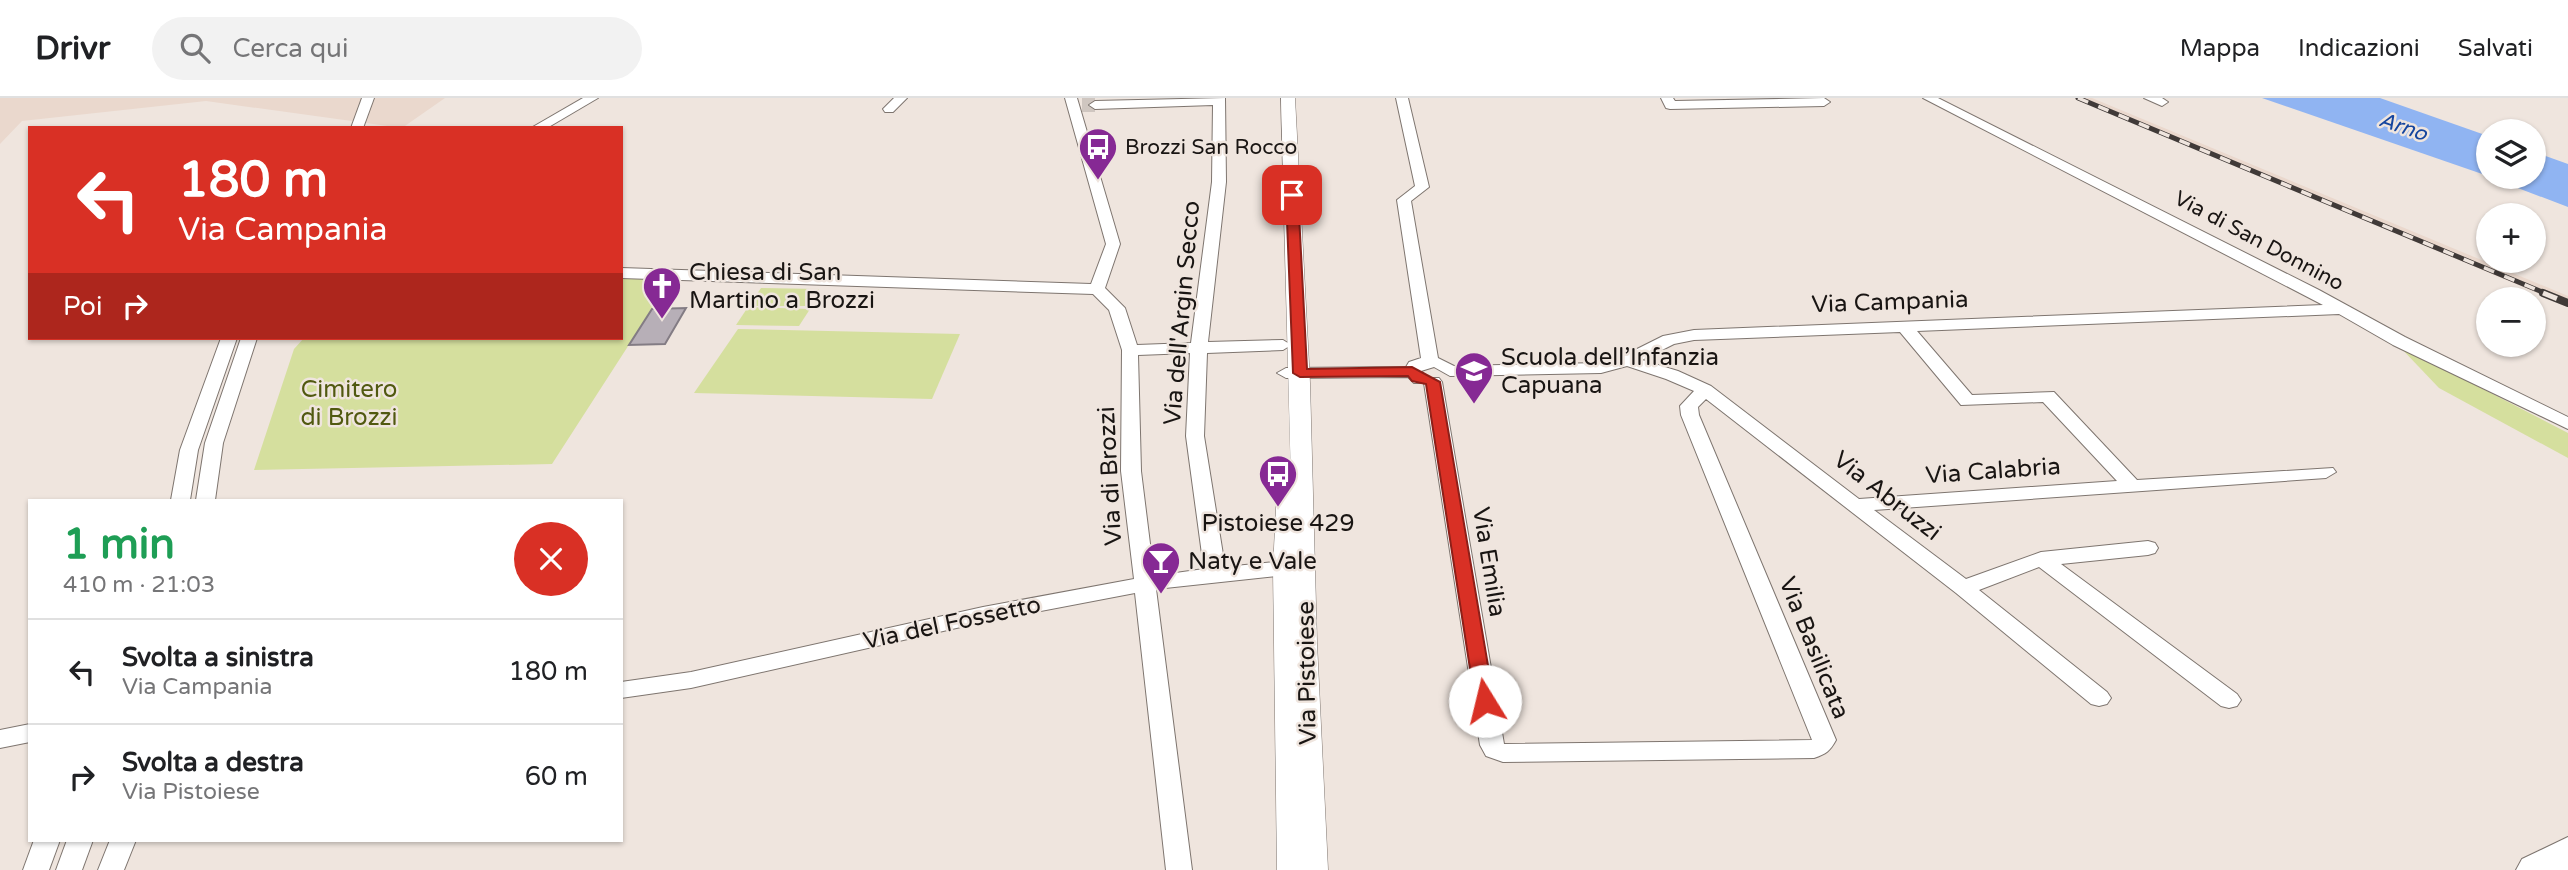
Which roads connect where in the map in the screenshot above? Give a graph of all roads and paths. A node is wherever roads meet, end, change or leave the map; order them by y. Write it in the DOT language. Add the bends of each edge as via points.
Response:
graph roads {
  1 [pos="368,98"];
  2 [pos="592,98"];
  3 [pos="901,98"];
  4 [pos="1277,98"];
  5 [pos="1288,98"];
  6 [pos="1402,98"];
  7 [pos="1667,98"];
  8 [pos="1219,99"];
  9 [pos="1933,100"];
  10 [pos="1824,102"];
  11 [pos="1080,104"];
  12 [pos="889,109"];
  13 [pos="358,126"];
  14 [pos="541,126"];
  15 [pos="623,273"];
  16 [pos="1097,289"];
  17 [pos="2339,309"];
  18 [pos="1904,327"];
  19 [pos="228,340"];
  20 [pos="248,340"];
  21 [pos="1283,345"];
  22 [pos="1199,347"];
  23 [pos="1130,350"];
  24 [pos="1627,361"];
  25 [pos="1438,372"];
  26 [pos="1293,373"];
  27 [pos="1705,390"];
  28 [pos="2568,424"];
  29 [pos="2326,472"];
  30 [pos="2132,486"];
  31 [pos="180,499"];
  32 [pos="205,499"];
  33 [pos="1856,505"];
  34 [pos="2148,548"];
  35 [pos="2041,559"];
  36 [pos="1285,568"];
  37 [pos="1215,572"];
  38 [pos="1143,583"];
  39 [pos="1963,588"];
  40 [pos="623,690"];
  41 [pos="2099,698"];
  42 [pos="2229,700"];
  43 [pos="28,733"];
  44 [pos="0,739"];
  45 [pos="1495,750"];
  46 [pos="46,842"];
  47 [pos="79,842"];
  48 [pos="122,842"];
  49 [pos="2568,852"];
  50 [pos="36,870"];
  51 [pos="69,870"];
  52 [pos="111,870"];
  53 [pos="1179,870"];
  54 [pos="1293,870"];
  55 [pos="1312,870"];
  56 [pos="2535,870"];
  1 -- 13 [label="street"];
  2 -- 14 [label="street"];
  3 -- 12 [label="street"];
  4 -- 21 [label="main road, Via Pistoiese"];
  5 -- 26 [label="main road, Via Pistoiese"];
  6 -- 25 [label="street, Via Emilia" via="1422,187 1404,200"];
  7 -- 10 [label="street" via="1670,105"];
  8 -- 11 [label="street"];
  8 -- 22 [label="street, Via dell'Argin Secco" via="1219,182"];
  9 -- 17 [label="street, Via di San Donnino"];
  11 -- 16 [label="street" via="1114,244"];
  15 -- 16 [label="street"];
  16 -- 23 [label="street, Via di Brozzi" via="1117,308"];
  17 -- 18 [label="street, Via Campania"];
  17 -- 28 [label="street, Via di San Donnino"];
  18 -- 24 [label="street, Via Campania" via="1694,335"];
  18 -- 30 [label="street, Via Calabria" via="1967,401 2048,396"];
  19 -- 31 [label="street" via="189,450"];
  20 -- 32 [label="street" via="214,443"];
  21 -- 22 [label="street"];
  21 -- 26 [label="main road, Via Pistoiese"];
  22 -- 23 [label="street"];
  22 -- 37 [label="street, Via dell'Argin Secco" via="1195,436"];
  23 -- 38 [label="street, Via di Brozzi" via="1131,471"];
  24 -- 25 [label="street, Via Campania" via="1587,369"];
  24 -- 27 [label="street, Via Abruzzi"];
  25 -- 26 [label="street, Via Campania" via="1417,378 1412,372"];
  25 -- 45 [label="street, Via Emilia"];
  26 -- 36 [label="main road, Via Pistoiese"];
  26 -- 55 [label="main road, Via Pistoiese" via="1305,580"];
  27 -- 33 [label="street, Via Abruzzi"];
  27 -- 45 [label="street, Via Basilicata" via="1689,406 1690,415 1824,740 1814,749"];
  29 -- 30 [label="street, Via Calabria"];
  30 -- 33 [label="street, Via Calabria"];
  33 -- 39 [label="street, Via Abruzzi"];
  34 -- 35 [label="street"];
  35 -- 39 [label="street"];
  35 -- 42 [label="street"];
  36 -- 37 [label="street, Via del Fossetto"];
  36 -- 54 [label="main road, Via Pistoiese"];
  37 -- 38 [label="street, Via del Fossetto"];
  38 -- 40 [label="street, Via del Fossetto" via="688,682"];
  38 -- 53 [label="street, Via di Brozzi"];
  39 -- 41 [label="street, Via Abruzzi"];
  43 -- 44 [label="street"];
  46 -- 50 [label="street"];
  47 -- 51 [label="street"];
  48 -- 52 [label="street"];
  49 -- 56 [label="highway"];
}
